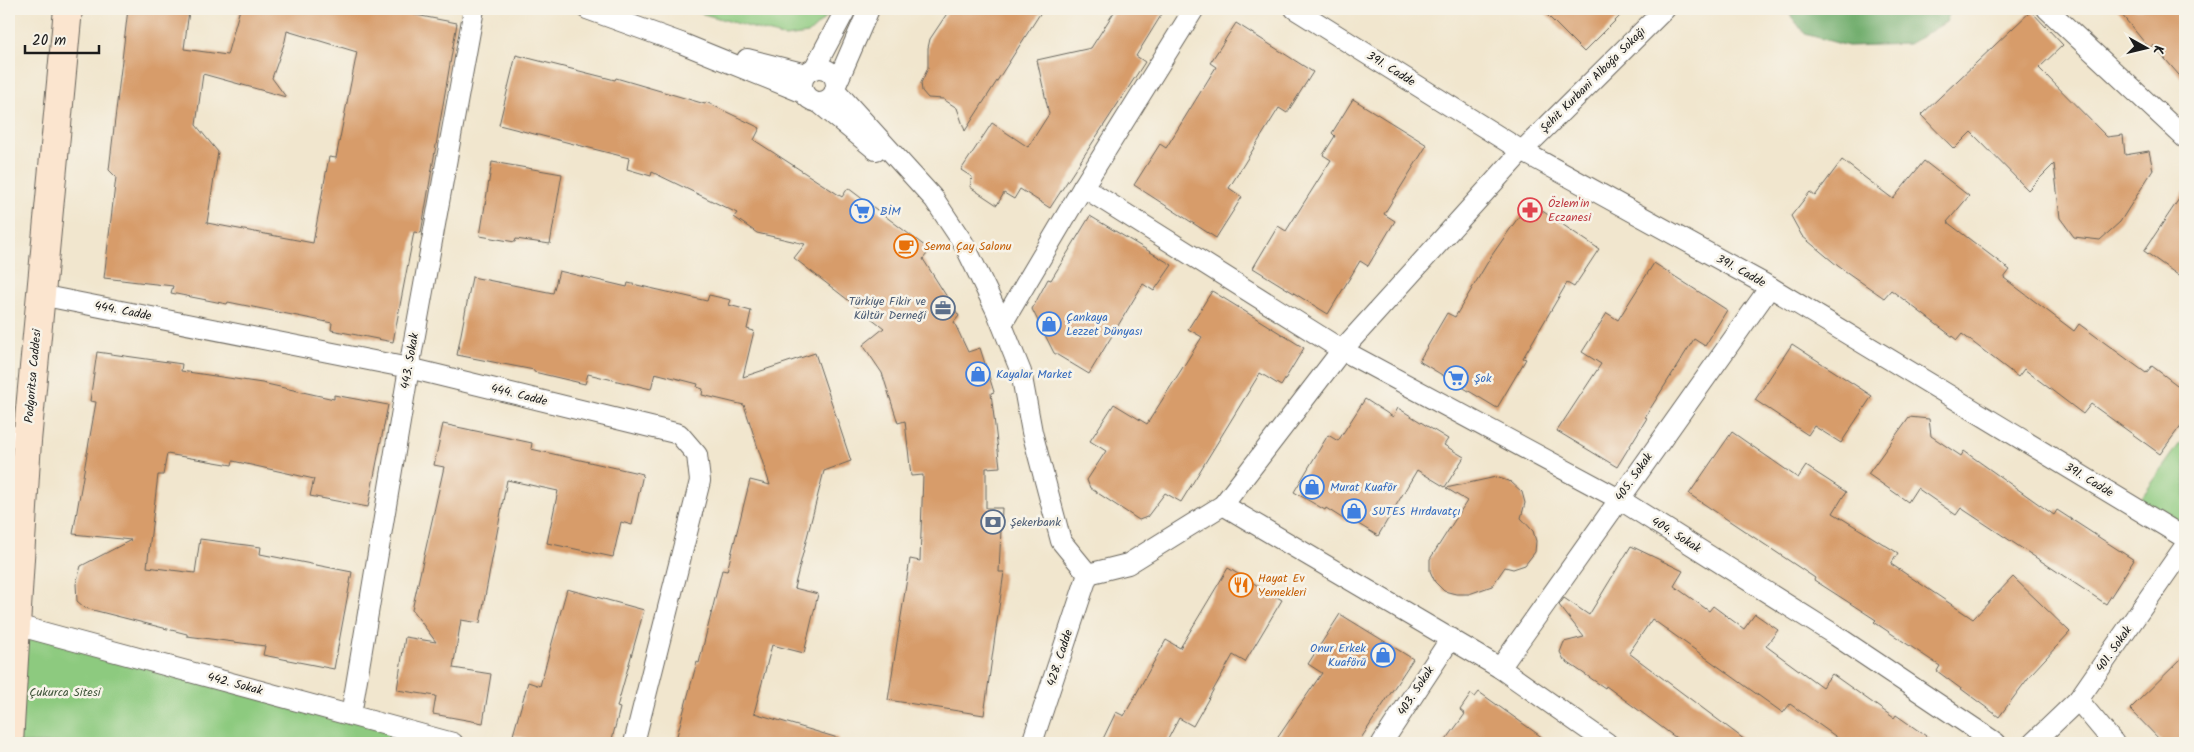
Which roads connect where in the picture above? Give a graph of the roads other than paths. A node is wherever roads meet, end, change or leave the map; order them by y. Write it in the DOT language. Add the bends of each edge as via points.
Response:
graph roads {
  1 [pos="68,9"];
  2 [pos="474,9"];
  3 [pos="586,9"];
  4 [pos="846,9"];
  5 [pos="869,9"];
  6 [pos="1194,9"];
  7 [pos="1295,9"];
  8 [pos="1664,9"];
  9 [pos="2047,9"];
  10 [pos="810,85"];
  11 [pos="835,88"];
  12 [pos="2185,138"];
  13 [pos="1522,150"];
  14 [pos="1082,187"];
  15 [pos="934,199"];
  16 [pos="1770,287"];
  17 [pos="40,295"];
  18 [pos="1002,324"];
  19 [pos="1342,350"];
  20 [pos="409,368"];
  21 [pos="18,438"];
  22 [pos="1619,498"];
  23 [pos="1223,505"];
  24 [pos="2185,538"];
  25 [pos="2185,546"];
  26 [pos="1088,574"];
  27 [pos="16,625"];
  28 [pos="1451,638"];
  29 [pos="1500,668"];
  30 [pos="10,693"];
  31 [pos="2078,700"];
  32 [pos="351,715"];
  33 [pos="9,743"];
  34 [pos="453,743"];
  35 [pos="634,743"];
  36 [pos="1032,743"];
  37 [pos="1382,743"];
  38 [pos="1607,743"];
  39 [pos="1996,743"];
  40 [pos="2033,743"];
  41 [pos="2114,743"];
  1 -- 17 [label="main road, Podgoritsa Caddesi"];
  2 -- 20 [label="street, 443. Sokak"];
  3 -- 10 [label="street"];
  4 -- 10 [label="street"];
  5 -- 11 [label="street"];
  6 -- 14 [label="street"];
  7 -- 13 [label="street, 391. Cadde"];
  8 -- 13 [label="street, Şehit Kurbani Alboğa Sokağı"];
  9 -- 12 [label="street"];
  10 -- 11 [label="street" via="828,99"];
  10 -- 11 [label="street" via="829,71 835,80"];
  10 -- 15 [label="street"];
  11 -- 15 [label="street"];
  13 -- 16 [label="street, 391. Cadde"];
  13 -- 19 [label="street, Şehit Kurbani Alboğa Sokağı"];
  14 -- 18 [label="street"];
  14 -- 19 [label="street, 404. Sokak"];
  15 -- 18 [label="street" via="964,244"];
  16 -- 22 [label="street, 405. Sokak"];
  16 -- 24 [label="street, 391. Cadde"];
  17 -- 20 [label="street, 444. Cadde"];
  17 -- 21 [label="main road, Podgoritsa Caddesi"];
  18 -- 26 [label="street" via="1021,372 1032,432 1061,541"];
  19 -- 22 [label="street, 404. Sokak"];
  19 -- 23 [label="street, Şehit Kurbani Alboğa Sokağı"];
  20 -- 32 [label="street, 443. Sokak"];
  20 -- 35 [label="street, 444. Cadde" via="678,434 697,455 700,481"];
  21 -- 27 [label="main road, Podgoritsa Caddesi"];
  22 -- 29 [label="street, 405. Sokak"];
  22 -- 39 [label="street, 404. Sokak" via="1835,635"];
  23 -- 26 [label="street" via="1128,564"];
  23 -- 28 [label="street"];
  25 -- 31 [label="street, 401. Sokak"];
  26 -- 36 [label="street, 428. Cadde"];
  27 -- 30 [label="main road, Podgoritsa Caddesi"];
  27 -- 32 [label="street, 442. Sokak"];
  28 -- 29 [label="street"];
  28 -- 37 [label="street, 403. Sokak"];
  29 -- 38 [label="street"];
  30 -- 33 [label="main road, Podgoritsa Caddesi"];
  31 -- 40 [label="street, 401. Sokak"];
  31 -- 41 [label="street"];
  32 -- 34 [label="street, 442. Sokak"];
}
